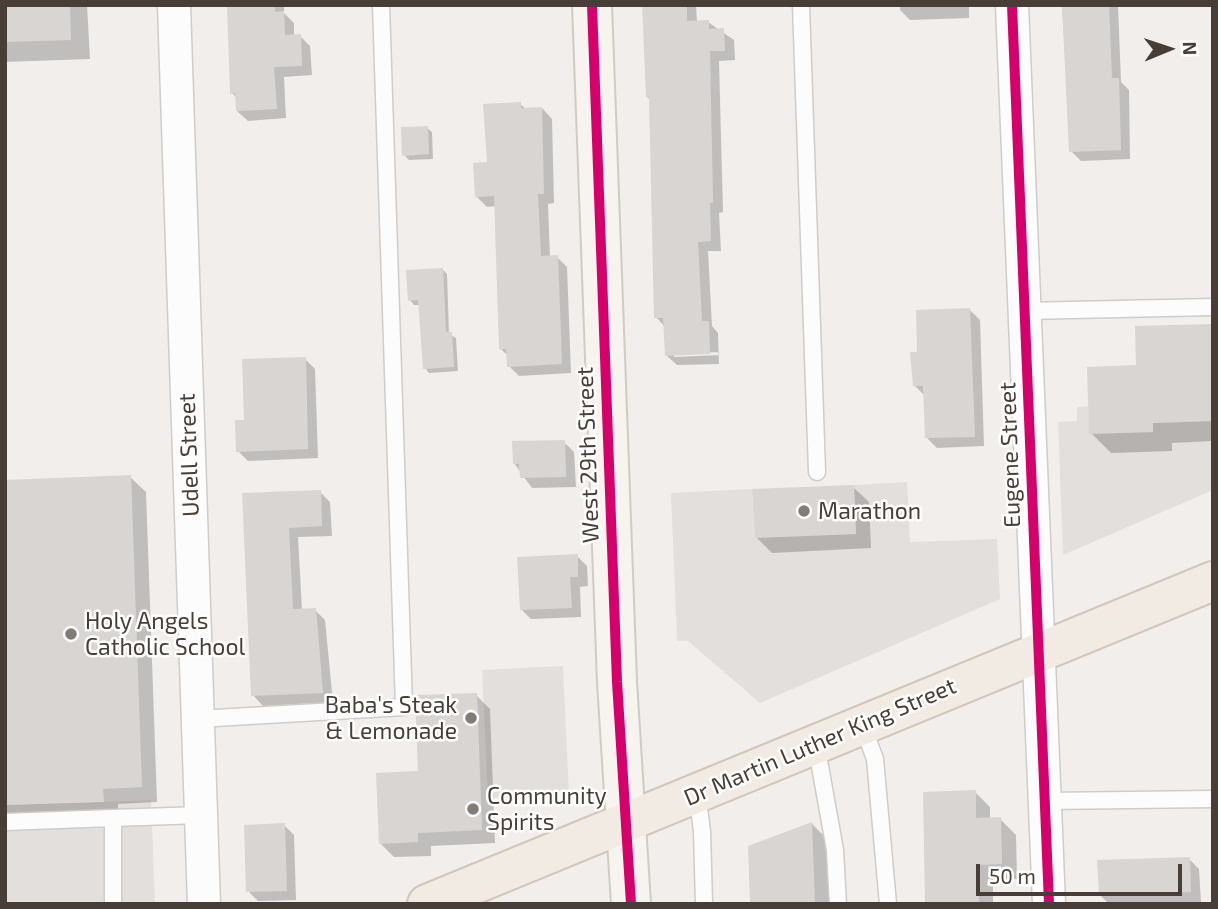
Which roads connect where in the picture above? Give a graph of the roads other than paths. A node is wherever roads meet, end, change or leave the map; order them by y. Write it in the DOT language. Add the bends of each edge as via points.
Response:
graph roads {
  1 [pos="174,5"];
  2 [pos="381,5"];
  3 [pos="592,5"];
  4 [pos="801,5"];
  5 [pos="1012,5"];
  6 [pos="1213,307"];
  7 [pos="1025,311"];
  8 [pos="817,472"];
  9 [pos="1213,581"];
  10 [pos="1039,651"];
  11 [pos="198,719"];
  12 [pos="862,724"];
  13 [pos="816,744"];
  14 [pos="697,793"];
  15 [pos="1213,799"];
  16 [pos="1045,801"];
  17 [pos="201,815"];
  18 [pos="113,818"];
  19 [pos="5,822"];
  20 [pos="625,823"];
  21 [pos="113,904"];
  22 [pos="204,904"];
  23 [pos="427,904"];
  24 [pos="631,904"];
  25 [pos="704,904"];
  26 [pos="838,904"];
  27 [pos="888,904"];
  28 [pos="1049,904"];
  1 -- 11 [label="street, Udell Street"];
  2 -- 11 [label="lane" via="404,707"];
  3 -- 20 [label="main road, West 29th Street"];
  4 -- 8 [label="lane"];
  5 -- 7 [label="street, Eugene Street"];
  6 -- 7 [label="lane"];
  7 -- 10 [label="street, Eugene Street"];
  9 -- 10 [label="main road, Dr Martin Luther King Street"];
  10 -- 12 [label="main road, Dr Martin Luther King Street"];
  10 -- 16 [label="street, Eugene Street"];
  11 -- 17 [label="street, Udell Street"];
  12 -- 13 [label="main road, Dr Martin Luther King Street"];
  12 -- 27 [label="lane" via="875,759"];
  13 -- 14 [label="main road, Dr Martin Luther King Street"];
  13 -- 26 [label="lane" via="835,850"];
  14 -- 20 [label="main road, Dr Martin Luther King Street"];
  14 -- 25 [label="lane"];
  15 -- 16 [label="lane"];
  16 -- 28 [label="street, Eugene Street"];
  17 -- 18 [label="lane"];
  17 -- 22 [label="street, Udell Street"];
  18 -- 19 [label="lane"];
  18 -- 21 [label="lane"];
  20 -- 23 [label="main road, Dr Martin Luther King Street"];
  20 -- 24 [label="main road, West 29th Street"];
}
